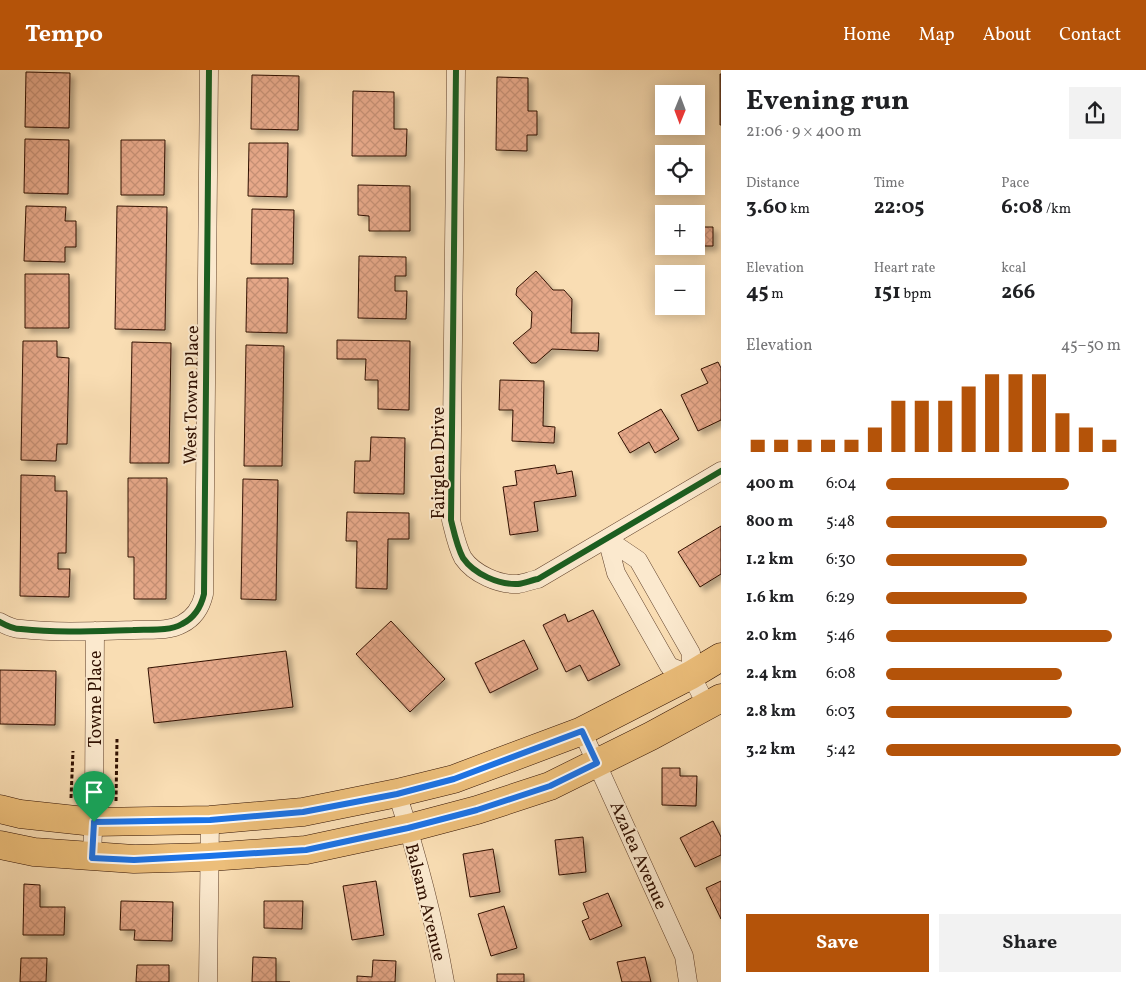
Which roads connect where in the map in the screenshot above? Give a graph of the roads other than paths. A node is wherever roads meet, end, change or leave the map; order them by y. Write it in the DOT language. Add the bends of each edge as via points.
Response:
graph roads {
  1 [pos="209,70"];
  2 [pos="456,70"];
  3 [pos="721,471"];
  4 [pos="607,539"];
  5 [pos="0,622"];
  6 [pos="95,631"];
  7 [pos="721,657"];
  8 [pos="691,676"];
  9 [pos="714,702"];
  10 [pos="582,731"];
  11 [pos="597,763"];
  12 [pos="397,794"];
  13 [pos="0,810"];
  14 [pos="210,820"];
  15 [pos="94,822"];
  16 [pos="408,828"];
  17 [pos="0,845"];
  18 [pos="209,856"];
  19 [pos="92,858"];
  20 [pos="208,982"];
  21 [pos="445,982"];
  22 [pos="688,982"];
  1 -- 6 [label="street, West Towne Place" via="204,594 201,606 182,625 167,629"];
  2 -- 4 [label="street, Fairglen Drive" via="451,490 451,520 456,540 464,558 476,571 496,581 518,584 538,579"];
  3 -- 4 [label="street, Fairglen Drive"];
  4 -- 8 [label="street" via="616,573 669,666"];
  4 -- 8 [label="street" via="638,560 691,653"];
  5 -- 6 [label="street, West Towne Place" via="21,629"];
  6 -- 15 [label="street, Towne Place"];
  7 -- 8 [label="main road"];
  8 -- 9 [label="street"];
  8 -- 10 [label="main road"];
  9 -- 11 [label="main road"];
  10 -- 11 [label="street, Azalea Avenue"];
  10 -- 12 [label="main road" via="454,779"];
  11 -- 16 [label="main road" via="541,789"];
  11 -- 22 [label="street, Azalea Avenue" via="684,956"];
  12 -- 14 [label="main road" via="303,812"];
  12 -- 16 [label="street, Balsam Avenue"];
  13 -- 15 [label="main road"];
  14 -- 15 [label="main road"];
  14 -- 18 [label="street"];
  15 -- 19 [label="street, Towne Place"];
  16 -- 18 [label="main road" via="306,850"];
  16 -- 21 [label="street, Balsam Avenue"];
  17 -- 19 [label="main road"];
  18 -- 19 [label="main road" via="134,860"];
  18 -- 20 [label="street"];
}
